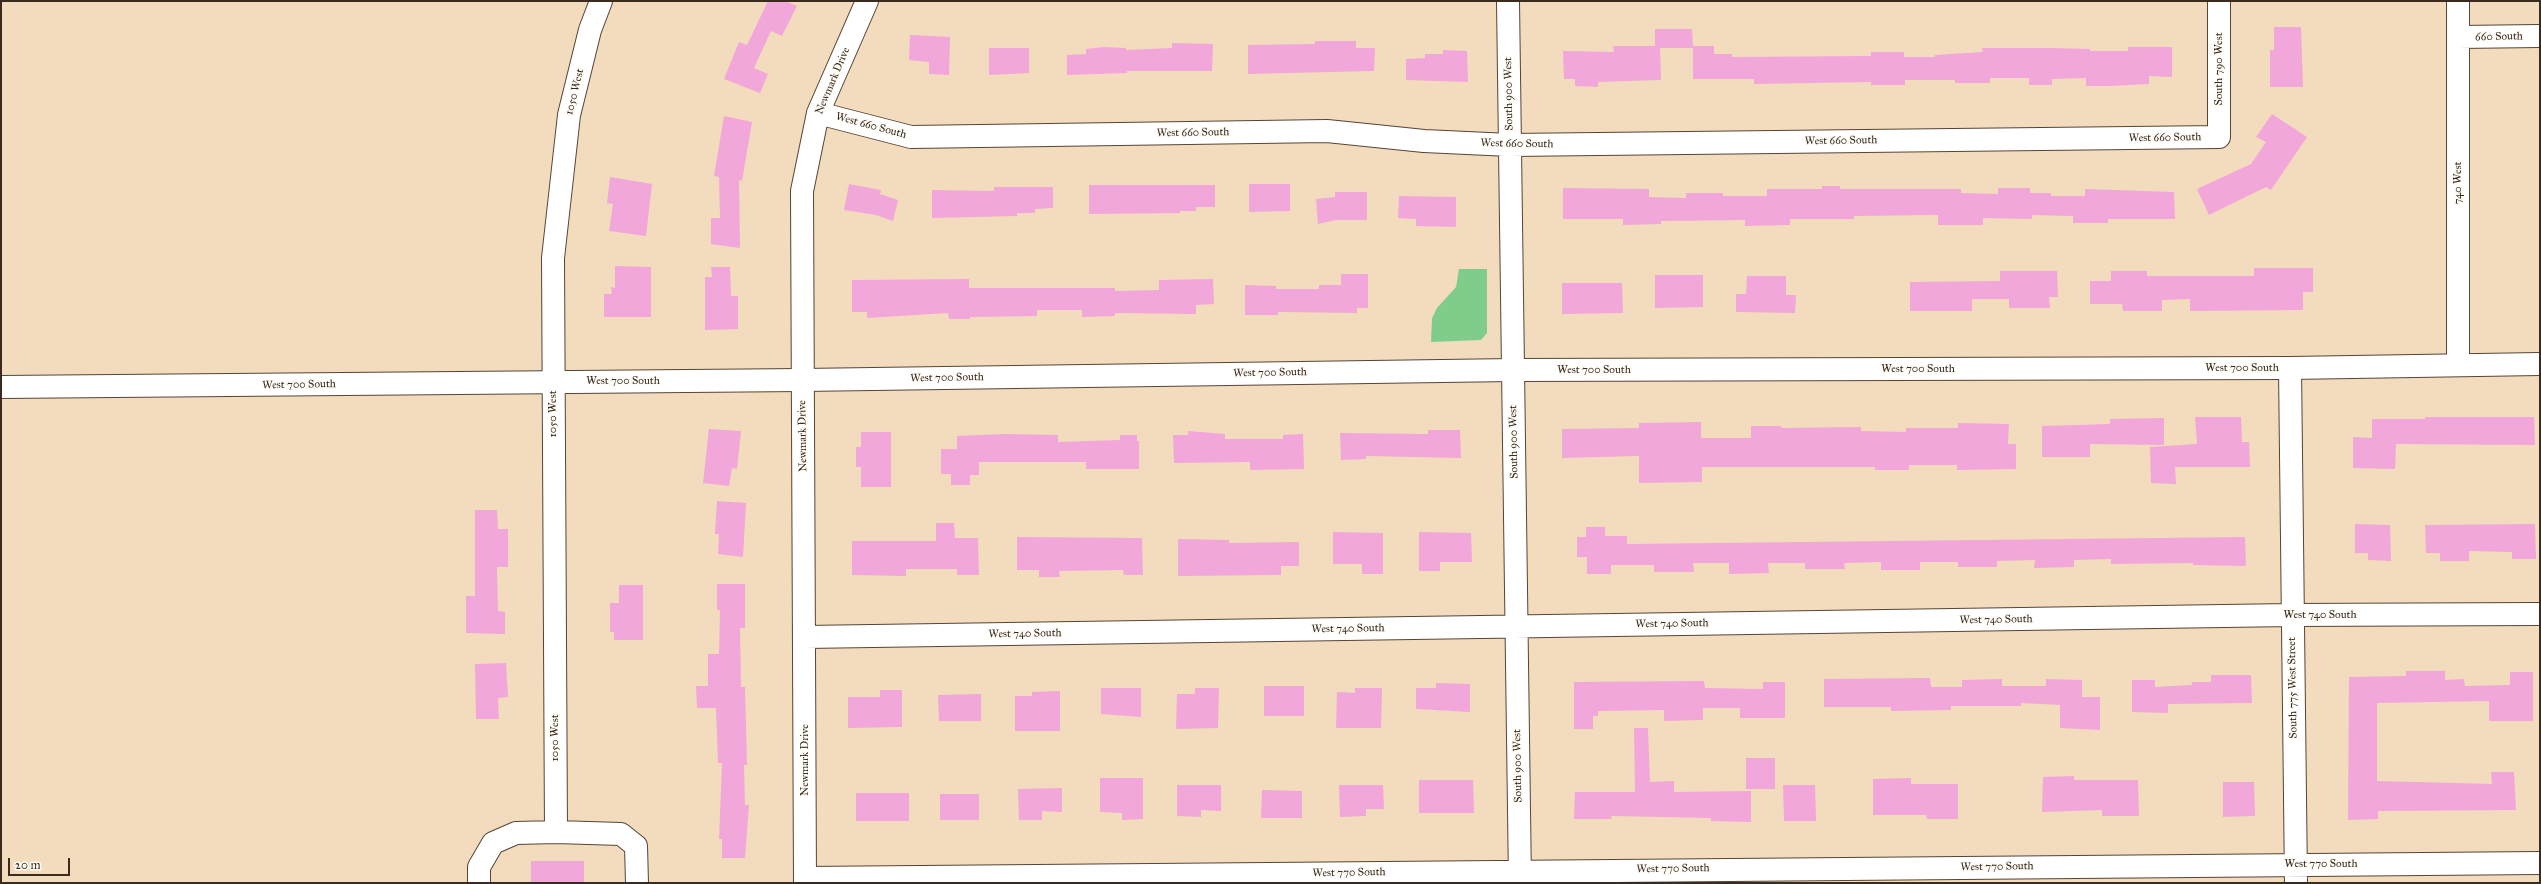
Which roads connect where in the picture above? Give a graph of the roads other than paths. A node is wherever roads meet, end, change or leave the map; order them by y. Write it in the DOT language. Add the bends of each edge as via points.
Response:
graph roads {
  1 [pos="600,1"];
  2 [pos="867,1"];
  3 [pos="1508,1"];
  4 [pos="2219,1"];
  5 [pos="2458,1"];
  6 [pos="2540,36"];
  7 [pos="2458,37"];
  8 [pos="818,113"];
  9 [pos="2219,137"];
  10 [pos="1510,145"];
  11 [pos="2540,364"];
  12 [pos="2458,365"];
  13 [pos="2290,368"];
  14 [pos="1513,370"];
  15 [pos="802,380"];
  16 [pos="553,382"];
  17 [pos="1,388"];
  18 [pos="2540,614"];
  19 [pos="2291,615"];
  20 [pos="1516,627"];
  21 [pos="805,638"];
  22 [pos="556,832"];
  23 [pos="2540,863"];
  24 [pos="2296,874"];
  25 [pos="1520,877"];
  26 [pos="806,881"];
  27 [pos="479,883"];
  28 [pos="637,883"];
  1 -- 16 [label="street, 1050 West" via="568,115 553,258"];
  2 -- 8 [label="street, Newmark Drive"];
  3 -- 10 [label="street, South 900 West"];
  4 -- 9 [label="street, South 790 West"];
  5 -- 7 [label="street, 740 West"];
  6 -- 7 [label="street, 660 South"];
  7 -- 12 [label="street, 740 West"];
  8 -- 10 [label="street, West 660 South" via="911,137 1327,131 1424,141"];
  8 -- 15 [label="street, Newmark Drive" via="802,192"];
  9 -- 10 [label="street, West 660 South"];
  10 -- 14 [label="street, South 900 West"];
  11 -- 12 [label="street, West 700 South"];
  12 -- 13 [label="street, West 700 South"];
  13 -- 14 [label="street, West 700 South"];
  13 -- 19 [label="street, South 775 West Street"];
  14 -- 15 [label="street, West 700 South"];
  14 -- 20 [label="street, South 900 West"];
  15 -- 16 [label="street, West 700 South"];
  15 -- 21 [label="street, Newmark Drive"];
  16 -- 17 [label="street, West 700 South"];
  16 -- 22 [label="street, 1050 West"];
  18 -- 19 [label="street, West 740 South"];
  19 -- 20 [label="street, West 740 South"];
  19 -- 24 [label="street, South 775 West Street"];
  20 -- 21 [label="street, West 740 South"];
  20 -- 25 [label="street, South 900 West"];
  21 -- 26 [label="street, Newmark Drive"];
  22 -- 27 [label="street" via="516,833 493,843 479,867"];
  22 -- 28 [label="street" via="621,834 636,846"];
  23 -- 24 [label="street, West 770 South"];
  24 -- 25 [label="street, West 770 South"];
  25 -- 26 [label="street, West 770 South"];
}
